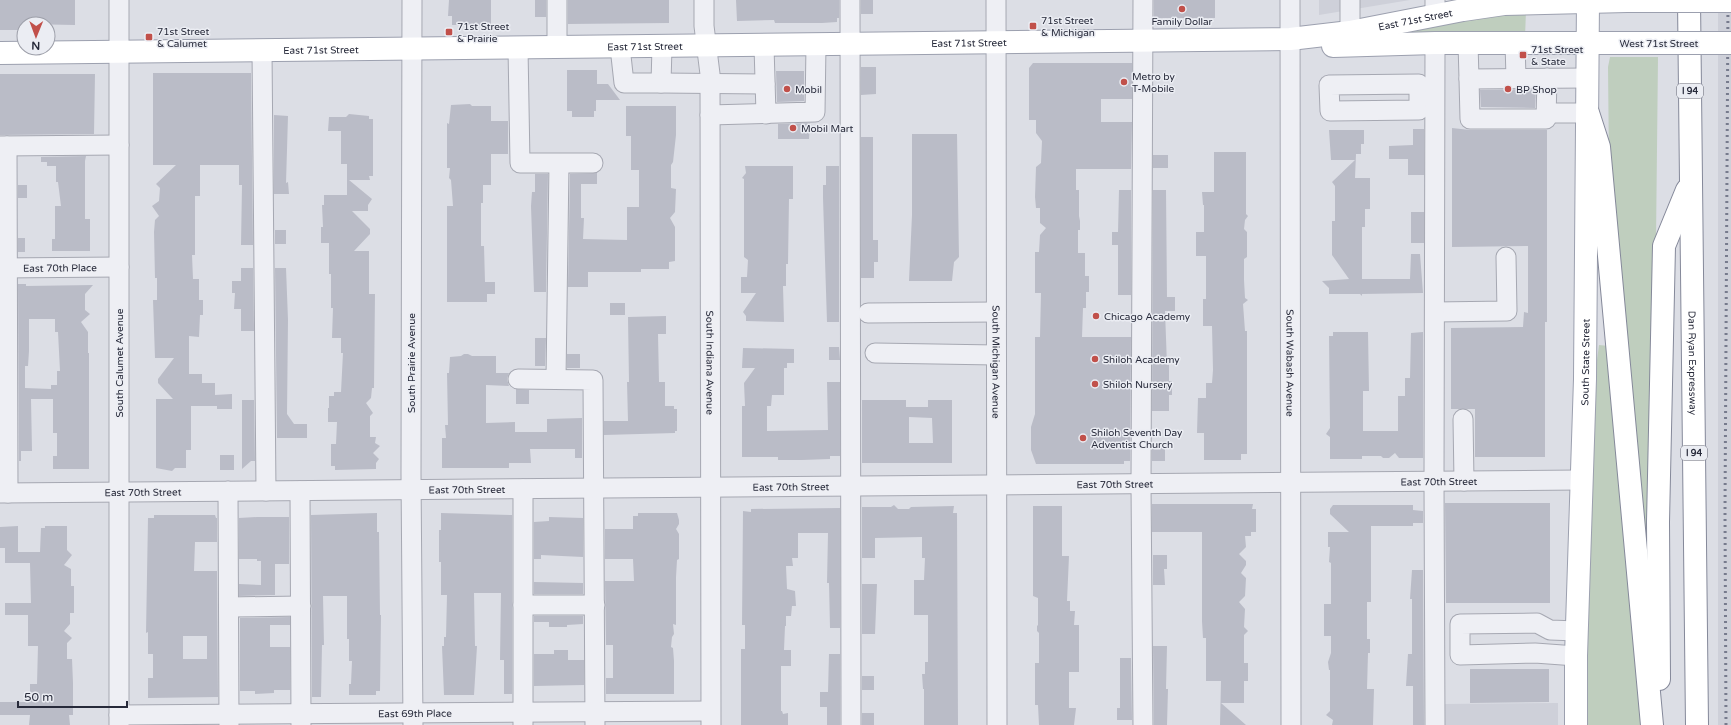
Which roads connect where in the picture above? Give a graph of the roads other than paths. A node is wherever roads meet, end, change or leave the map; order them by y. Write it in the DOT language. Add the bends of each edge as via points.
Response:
graph roads {
  1 [pos="119,0"];
  2 [pos="412,0"];
  3 [pos="557,0"];
  4 [pos="704,0"];
  5 [pos="850,0"];
  6 [pos="996,0"];
  7 [pos="1143,0"];
  8 [pos="1290,0"];
  9 [pos="1350,0"];
  10 [pos="1588,0"];
  11 [pos="1689,0"];
  12 [pos="1627,1"];
  13 [pos="1731,1"];
  14 [pos="1435,8"];
  15 [pos="1350,39"];
  16 [pos="1290,40"];
  17 [pos="1143,41"];
  18 [pos="996,42"];
  19 [pos="1435,43"];
  20 [pos="1468,43"];
  21 [pos="1515,43"];
  22 [pos="1587,43"];
  23 [pos="1731,43"];
  24 [pos="850,44"];
  25 [pos="816,45"];
  26 [pos="707,46"];
  27 [pos="764,46"];
  28 [pos="620,47"];
  29 [pos="662,47"];
  30 [pos="518,48"];
  31 [pos="557,48"];
  32 [pos="412,50"];
  33 [pos="262,51"];
  34 [pos="119,52"];
  35 [pos="0,54"];
  36 [pos="1516,78"];
  37 [pos="1547,78"];
  38 [pos="1587,78"];
  39 [pos="1469,79"];
  40 [pos="661,83"];
  41 [pos="710,84"];
  42 [pos="765,84"];
  43 [pos="1546,113"];
  44 [pos="1588,113"];
  45 [pos="766,114"];
  46 [pos="710,115"];
  47 [pos="119,145"];
  48 [pos="3,146"];
  49 [pos="559,164"];
  50 [pos="593,164"];
  51 [pos="1691,182"];
  52 [pos="1506,257"];
  53 [pos="119,267"];
  54 [pos="3,268"];
  55 [pos="996,312"];
  56 [pos="1434,312"];
  57 [pos="868,313"];
  58 [pos="875,354"];
  59 [pos="996,355"];
  60 [pos="518,379"];
  61 [pos="556,379"];
  62 [pos="4,380"];
  63 [pos="1463,419"];
  64 [pos="1581,480"];
  65 [pos="1464,481"];
  66 [pos="1434,482"];
  67 [pos="1291,484"];
  68 [pos="1141,485"];
  69 [pos="996,486"];
  70 [pos="850,487"];
  71 [pos="710,488"];
  72 [pos="523,489"];
  73 [pos="595,489"];
  74 [pos="411,490"];
  75 [pos="266,491"];
  76 [pos="300,491"];
  77 [pos="119,492"];
  78 [pos="228,492"];
  79 [pos="4,493"];
  80 [pos="523,605"];
  81 [pos="595,605"];
  82 [pos="300,606"];
  83 [pos="229,607"];
  84 [pos="1577,631"];
  85 [pos="1576,656"];
  86 [pos="523,718"];
  87 [pos="595,718"];
  88 [pos="711,718"];
  89 [pos="229,719"];
  90 [pos="301,719"];
  91 [pos="414,719"];
  92 [pos="119,720"];
  93 [pos="851,725"];
  94 [pos="996,725"];
  95 [pos="1143,725"];
  96 [pos="1291,725"];
  97 [pos="1435,725"];
  98 [pos="1576,725"];
  99 [pos="1652,725"];
  100 [pos="1658,725"];
  101 [pos="1697,725"];
  1 -- 34 [label="street, South Calumet Avenue"];
  2 -- 32 [label="street, South Prairie Avenue"];
  3 -- 31 [label="street"];
  4 -- 26 [label="street, South Indiana Avenue"];
  5 -- 24 [label="street"];
  6 -- 18 [label="street, South Michigan Avenue"];
  7 -- 17 [label="street"];
  8 -- 16 [label="street, South Wabash Avenue"];
  9 -- 15 [label="street"];
  10 -- 12 [label="main road"];
  10 -- 14 [label="main road, East 71st Street"];
  10 -- 22 [label="main road, South State Street"];
  11 -- 51 [label="main road, Dan Ryan Expressway / I 94"];
  12 -- 13 [label="main road, bridge"];
  14 -- 15 [label="main road, East 71st Street"];
  15 -- 16 [label="main road, East 71st Street" via="1318,46"];
  15 -- 19 [label="main road, East 71st Street"];
  16 -- 17 [label="main road, East 71st Street"];
  16 -- 67 [label="street, South Wabash Avenue"];
  17 -- 18 [label="main road, East 71st Street"];
  17 -- 68 [label="street"];
  18 -- 24 [label="main road, East 71st Street"];
  18 -- 55 [label="street, South Michigan Avenue"];
  19 -- 20 [label="main road, East 71st Street"];
  19 -- 56 [label="street" via="1427,98"];
  20 -- 21 [label="main road, East 71st Street"];
  20 -- 39 [label="street"];
  21 -- 22 [label="main road, East 71st Street"];
  21 -- 36 [label="street"];
  22 -- 23 [label="main road, West 71st Street, bridge"];
  22 -- 38 [label="main road, South State Street"];
  24 -- 25 [label="main road, East 71st Street"];
  24 -- 70 [label="street"];
  25 -- 27 [label="main road, East 71st Street"];
  25 -- 45 [label="street" via="815,112"];
  26 -- 27 [label="main road, East 71st Street"];
  26 -- 29 [label="main road, East 71st Street"];
  26 -- 41 [label="street, South Indiana Avenue"];
  27 -- 42 [label="street"];
  28 -- 29 [label="main road, East 71st Street"];
  28 -- 31 [label="main road, East 71st Street"];
  28 -- 40 [label="street" via="624,83"];
  29 -- 40 [label="street"];
  30 -- 31 [label="main road, East 71st Street"];
  30 -- 32 [label="main road, East 71st Street"];
  30 -- 49 [label="street" via="520,163"];
  32 -- 33 [label="main road, East 71st Street"];
  32 -- 74 [label="street, South Prairie Avenue"];
  33 -- 34 [label="main road, East 71st Street"];
  33 -- 75 [label="street"];
  34 -- 35 [label="main road, East 71st Street"];
  34 -- 47 [label="street, South Calumet Avenue"];
  36 -- 37 [label="street"];
  36 -- 39 [label="street"];
  37 -- 38 [label="street"];
  37 -- 43 [label="street"];
  38 -- 44 [label="main road, South State Street"];
  39 -- 43 [label="street" via="1470,120 1546,119"];
  40 -- 41 [label="street"];
  41 -- 42 [label="street"];
  41 -- 46 [label="street, South Indiana Avenue"];
  42 -- 45 [label="street"];
  43 -- 44 [label="street"];
  44 -- 64 [label="main road, South State Street" via="1585,379"];
  44 -- 99 [label="main road" via="1598,148"];
  45 -- 46 [label="street"];
  46 -- 71 [label="street, South Indiana Avenue"];
  47 -- 48 [label="street"];
  47 -- 53 [label="street, South Calumet Avenue"];
  48 -- 54 [label="street"];
  49 -- 50 [label="street"];
  49 -- 61 [label="street"];
  51 -- 100 [label="main road" via="1664,246 1659,467"];
  51 -- 101 [label="main road, Dan Ryan Expressway / I 94"];
  52 -- 56 [label="street" via="1507,312"];
  53 -- 54 [label="street, East 70th Place"];
  53 -- 77 [label="street, South Calumet Avenue"];
  54 -- 62 [label="street"];
  55 -- 57 [label="street"];
  55 -- 59 [label="street, South Michigan Avenue"];
  56 -- 66 [label="street"];
  58 -- 59 [label="street"];
  59 -- 69 [label="street, South Michigan Avenue"];
  60 -- 61 [label="street"];
  61 -- 73 [label="street" via="593,380"];
  62 -- 79 [label="street"];
  63 -- 65 [label="street"];
  64 -- 65 [label="street, East 70th Street"];
  64 -- 84 [label="main road, South State Street"];
  65 -- 66 [label="street, East 70th Street"];
  66 -- 67 [label="street, East 70th Street"];
  66 -- 97 [label="street"];
  67 -- 68 [label="street, East 70th Street"];
  67 -- 96 [label="street, South Wabash Avenue"];
  68 -- 69 [label="street, East 70th Street"];
  68 -- 95 [label="street"];
  69 -- 70 [label="street, East 70th Street"];
  69 -- 94 [label="street, South Michigan Avenue"];
  70 -- 71 [label="street, East 70th Street"];
  70 -- 93 [label="street"];
  71 -- 73 [label="street, East 70th Street"];
  71 -- 88 [label="street, South Indiana Avenue"];
  72 -- 73 [label="street, East 70th Street"];
  72 -- 74 [label="street, East 70th Street"];
  72 -- 80 [label="street"];
  73 -- 81 [label="street"];
  74 -- 76 [label="street, East 70th Street"];
  74 -- 91 [label="street, South Prairie Avenue"];
  75 -- 76 [label="street, East 70th Street"];
  75 -- 78 [label="street, East 70th Street"];
  76 -- 82 [label="street"];
  77 -- 78 [label="street, East 70th Street"];
  77 -- 79 [label="street, East 70th Street"];
  77 -- 92 [label="street, South Calumet Avenue"];
  78 -- 83 [label="street"];
  80 -- 81 [label="street"];
  80 -- 86 [label="street"];
  81 -- 87 [label="street"];
  82 -- 83 [label="street"];
  82 -- 90 [label="street"];
  83 -- 89 [label="street"];
  84 -- 85 [label="main road, South State Street"];
  84 -- 85 [label="street" via="1550,630 1537,623 1460,624 1460,655 1534,653"];
  85 -- 98 [label="main road, South State Street"];
  86 -- 87 [label="street, East 69th Place"];
  86 -- 91 [label="street, East 69th Place"];
  87 -- 88 [label="street, East 69th Place"];
  89 -- 90 [label="street, East 69th Place"];
  89 -- 92 [label="street, East 69th Place"];
  90 -- 91 [label="street, East 69th Place"];
}
